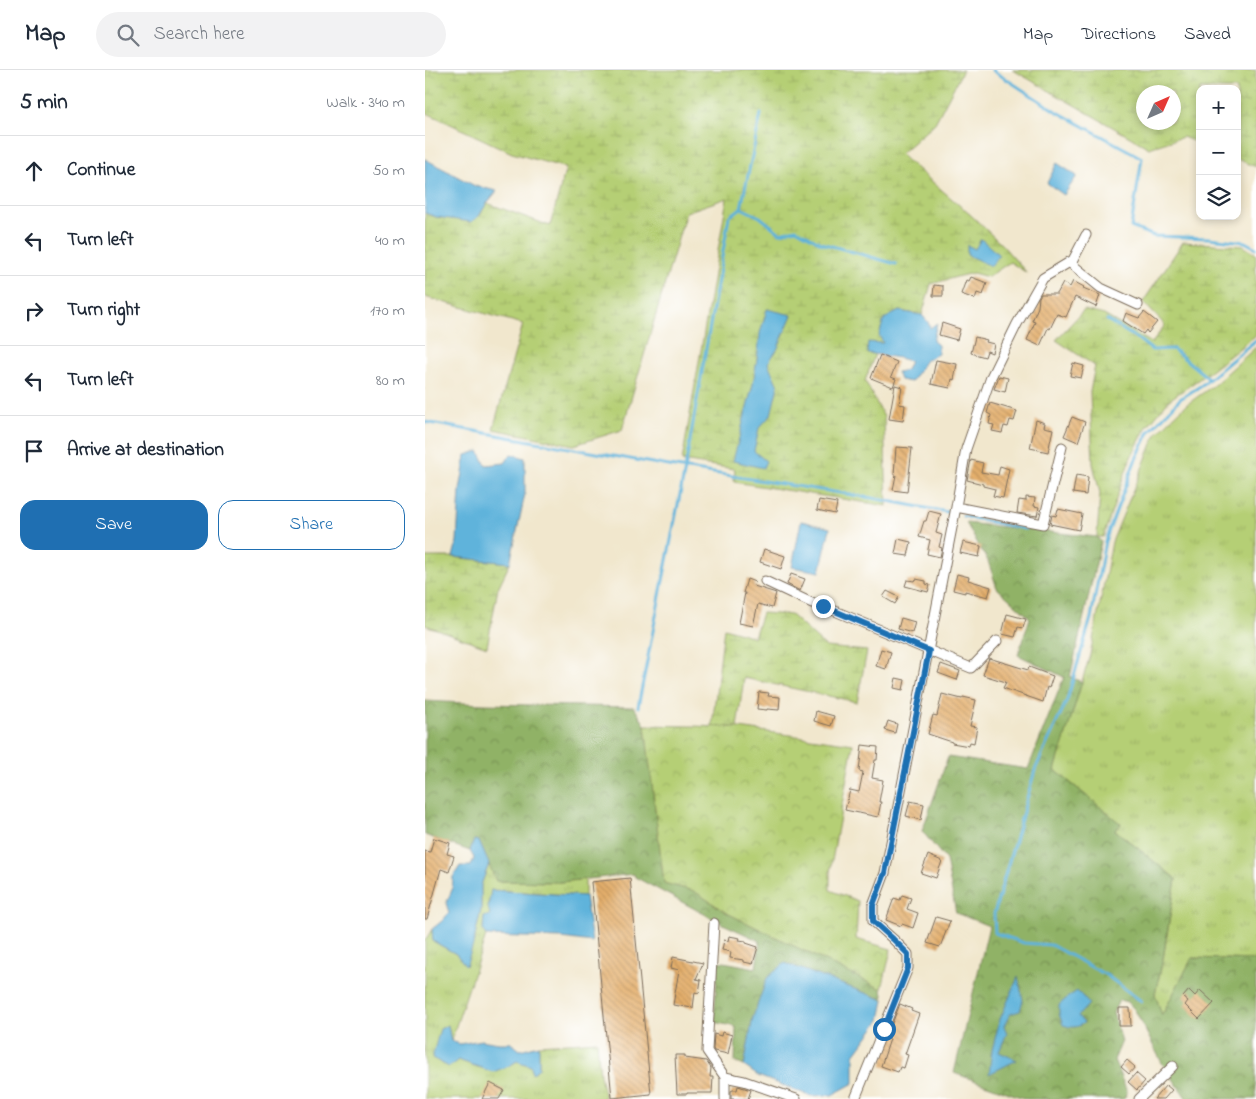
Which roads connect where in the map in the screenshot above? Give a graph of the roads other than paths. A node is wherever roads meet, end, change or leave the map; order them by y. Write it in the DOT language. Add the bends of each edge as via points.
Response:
graph roads {
  1 [pos="1086,234"];
  2 [pos="1069,262"];
  3 [pos="1138,305"];
  4 [pos="1063,447"];
  5 [pos="957,507"];
  6 [pos="765,581"];
  7 [pos="997,641"];
  8 [pos="929,651"];
  9 [pos="714,923"];
  10 [pos="1173,1066"];
  11 [pos="725,1077"];
  12 [pos="725,1099"];
  13 [pos="796,1099"];
  14 [pos="855,1099"];
  15 [pos="1139,1099"];
  1 -- 2 [label="street"];
  2 -- 3 [label="street" via="1101,288"];
  2 -- 5 [label="street" via="1043,278 991,377 966,449"];
  4 -- 5 [label="street" via="1043,524"];
  5 -- 8 [label="street"];
  6 -- 8 [label="street" via="812,604"];
  7 -- 8 [label="street" via="971,668"];
  8 -- 14 [label="street" via="885,873 873,905 873,921 908,954 908,968"];
  9 -- 11 [label="street" via="707,1051"];
  10 -- 15 [label="street"];
  11 -- 12 [label="street"];
  11 -- 13 [label="street"];
}
